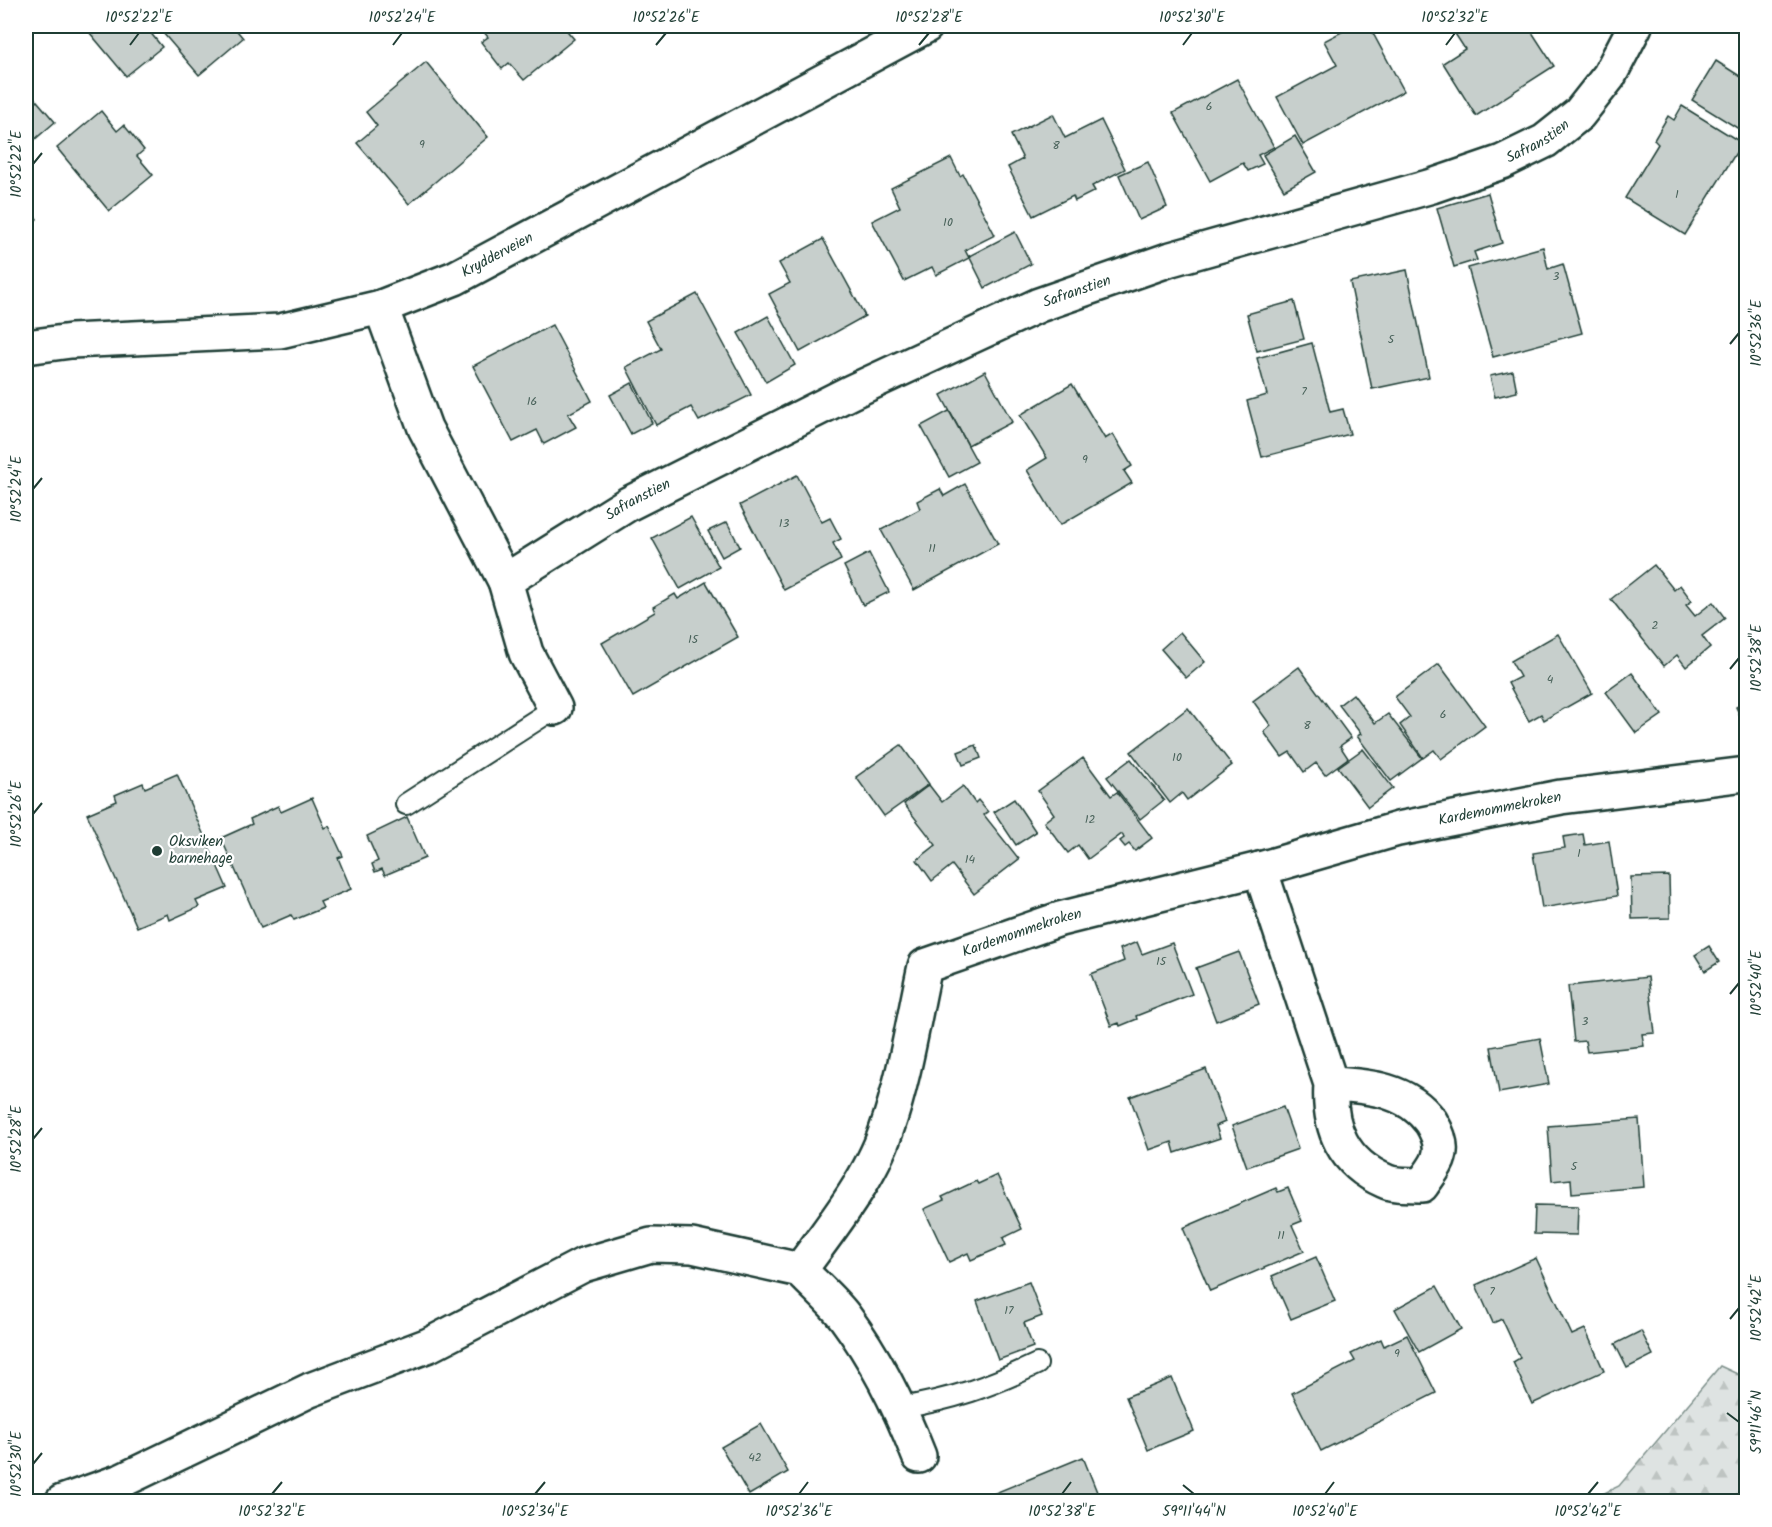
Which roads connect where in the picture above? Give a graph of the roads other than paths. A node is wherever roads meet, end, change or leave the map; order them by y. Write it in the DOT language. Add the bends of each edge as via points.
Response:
graph roads {
  1 [pos="926,26"];
  2 [pos="1635,26"];
  3 [pos="381,307"];
  4 [pos="26,347"];
  5 [pos="505,581"];
  6 [pos="555,708"];
  7 [pos="1746,774"];
  8 [pos="406,804"];
  9 [pos="1260,869"];
  10 [pos="1331,1084"];
  11 [pos="800,1270"];
  12 [pos="1037,1364"];
  13 [pos="900,1408"];
  14 [pos="919,1456"];
  15 [pos="62,1502"];
  1 -- 3 [label="street, Krydderveien" via="455,278"];
  2 -- 5 [label="street, Safranstien" via="1609,76 1579,114 1545,141 1502,162 1432,186 1171,258 1039,305 851,392 628,504"];
  3 -- 4 [label="street, Krydderveien" via="280,330"];
  3 -- 5 [label="street" via="425,428"];
  5 -- 6 [label="street" via="526,653"];
  6 -- 8 [label="lane"];
  7 -- 9 [label="street, Kardemommekroken" via="1538,802 1398,829"];
  9 -- 10 [label="street"];
  9 -- 11 [label="street, Kardemommekroken" via="1060,919 925,966 907,1058 886,1133 852,1198"];
  11 -- 13 [label="street" via="844,1316"];
  11 -- 15 [label="street" via="692,1246 651,1245 584,1265 429,1346 310,1390 121,1481"];
  12 -- 13 [label="lane" via="947,1400"];
  13 -- 14 [label="street"];
}
